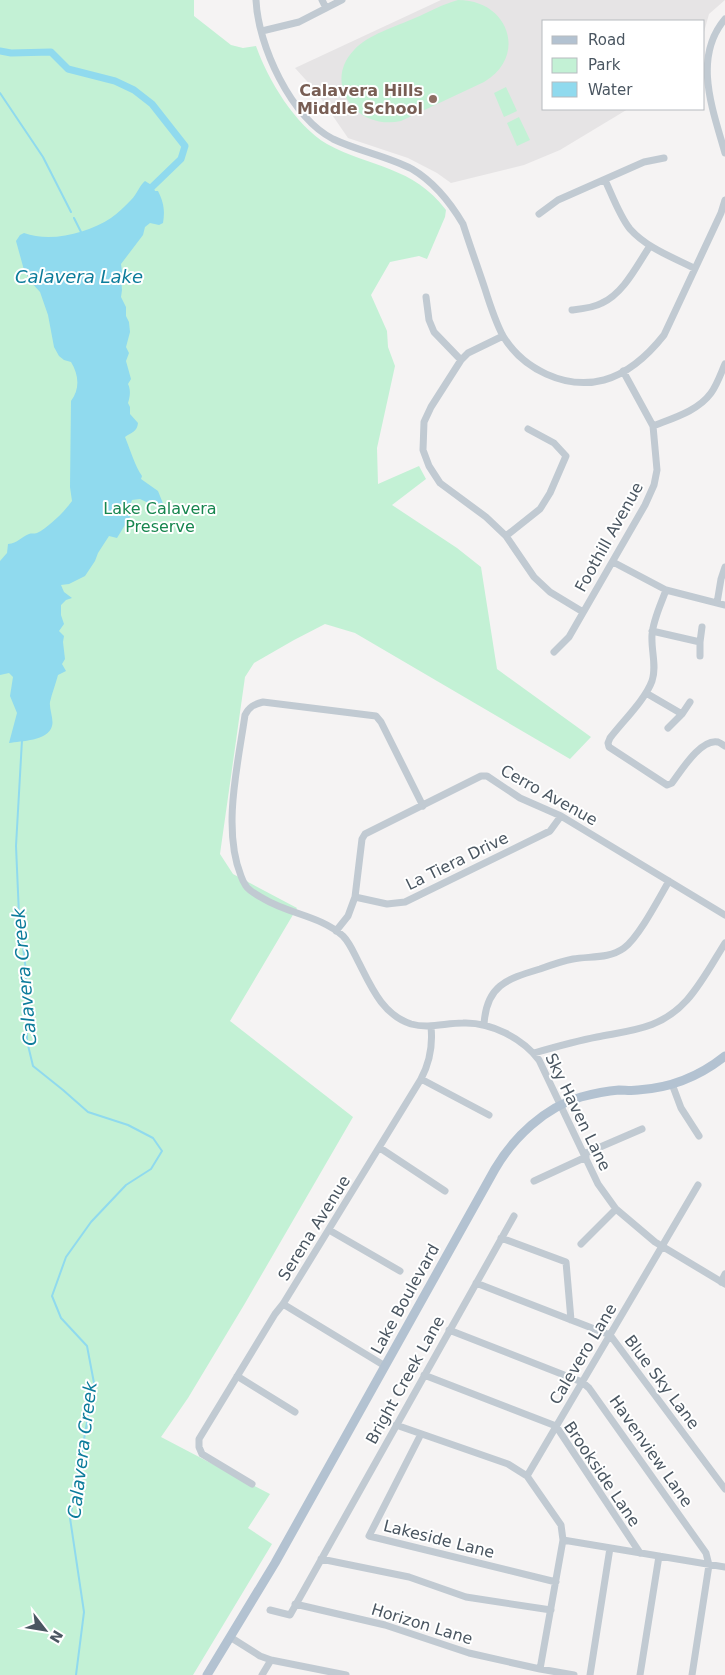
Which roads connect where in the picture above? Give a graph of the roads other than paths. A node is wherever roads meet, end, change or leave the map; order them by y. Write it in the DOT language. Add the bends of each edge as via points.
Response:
graph roads {
  1 [pos="256,0"];
  2 [pos="322,0"];
  3 [pos="342,0"];
  4 [pos="326,8"];
  5 [pos="725,19"];
  6 [pos="262,31"];
  7 [pos="725,153"];
  8 [pos="664,158"];
  9 [pos="605,180"];
  10 [pos="725,200"];
  11 [pos="539,214"];
  12 [pos="650,246"];
  13 [pos="694,268"];
  14 [pos="426,297"];
  15 [pos="572,310"];
  16 [pos="503,336"];
  17 [pos="461,360"];
  18 [pos="725,364"];
  19 [pos="623,371"];
  20 [pos="653,426"];
  21 [pos="528,429"];
  22 [pos="506,536"];
  23 [pos="613,562"];
  24 [pos="725,567"];
  25 [pos="666,590"];
  26 [pos="721,604"];
  27 [pos="583,612"];
  28 [pos="702,627"];
  29 [pos="652,631"];
  30 [pos="700,642"];
  31 [pos="554,652"];
  32 [pos="700,656"];
  33 [pos="646,693"];
  34 [pos="690,702"];
  35 [pos="682,714"];
  36 [pos="668,728"];
  37 [pos="725,746"];
  38 [pos="423,806"];
  39 [pos="561,816"];
  40 [pos="669,881"];
  41 [pos="355,897"];
  42 [pos="725,915"];
  43 [pos="336,931"];
  44 [pos="725,942"];
  45 [pos="484,1025"];
  46 [pos="431,1027"];
  47 [pos="534,1053"];
  48 [pos="725,1056"];
  49 [pos="421,1079"];
  50 [pos="672,1084"];
  51 [pos="561,1105"];
  52 [pos="488,1115"];
  53 [pos="642,1129"];
  54 [pos="699,1136"];
  55 [pos="380,1148"];
  56 [pos="585,1156"];
  57 [pos="534,1182"];
  58 [pos="698,1185"];
  59 [pos="446,1191"];
  60 [pos="616,1209"];
  61 [pos="514,1216"];
  62 [pos="329,1230"];
  63 [pos="501,1238"];
  64 [pos="581,1244"];
  65 [pos="662,1246"];
  66 [pos="400,1271"];
  67 [pos="725,1274"];
  68 [pos="476,1283"];
  69 [pos="723,1283"];
  70 [pos="283,1304"];
  71 [pos="571,1320"];
  72 [pos="449,1330"];
  73 [pos="610,1335"];
  74 [pos="385,1366"];
  75 [pos="424,1375"];
  76 [pos="237,1376"];
  77 [pos="582,1382"];
  78 [pos="295,1412"];
  79 [pos="396,1425"];
  80 [pos="556,1426"];
  81 [pos="421,1434"];
  82 [pos="527,1476"];
  83 [pos="252,1484"];
  84 [pos="725,1489"];
  85 [pos="563,1540"];
  86 [pos="610,1548"];
  87 [pos="640,1553"];
  88 [pos="659,1556"];
  89 [pos="321,1559"];
  90 [pos="709,1565"];
  91 [pos="725,1567"];
  92 [pos="556,1582"];
  93 [pos="295,1604"];
  94 [pos="270,1610"];
  95 [pos="550,1610"];
  96 [pos="230,1637"];
  97 [pos="271,1660"];
  98 [pos="540,1669"];
  99 [pos="207,1675"];
  100 [pos="262,1675"];
  101 [pos="346,1675"];
  102 [pos="574,1675"];
  103 [pos="590,1675"];
  104 [pos="640,1675"];
  105 [pos="692,1675"];
  1 -- 6 [label="street"];
  2 -- 4 [label="street"];
  3 -- 4 [label="street"];
  4 -- 6 [label="street" via="299,22"];
  5 -- 7 [label="street" via="713,40 707,73"];
  6 -- 16 [label="street" via="284,87 313,124 334,139 411,169 440,191 463,224"];
  8 -- 9 [label="street" via="644,162"];
  9 -- 11 [label="street" via="558,200"];
  9 -- 12 [label="street" via="629,228"];
  10 -- 13 [label="street"];
  12 -- 13 [label="street"];
  12 -- 15 [label="street" via="622,288 604,303"];
  13 -- 19 [label="street" via="664,335 651,352"];
  14 -- 17 [label="street" via="434,332"];
  16 -- 17 [label="street" via="468,353"];
  16 -- 19 [label="street" via="514,351 534,368 551,376 584,382 605,380"];
  17 -- 22 [label="street" via="424,422 424,450 440,483"];
  18 -- 20 [label="street" via="712,392 704,400 685,413"];
  19 -- 20 [label="street, Foothill Avenue"];
  20 -- 23 [label="street, Foothill Avenue" via="657,470 654,484"];
  21 -- 22 [label="street" via="554,442 566,456 540,508"];
  22 -- 27 [label="street" via="534,577 550,592"];
  23 -- 25 [label="street"];
  23 -- 27 [label="street, Foothill Avenue"];
  24 -- 26 [label="street" via="721,579"];
  25 -- 26 [label="street"];
  25 -- 29 [label="street"];
  27 -- 31 [label="street, Foothill Avenue" via="569,637"];
  28 -- 30 [label="street"];
  29 -- 30 [label="street"];
  29 -- 33 [label="street" via="654,672"];
  30 -- 32 [label="street"];
  33 -- 35 [label="street"];
  33 -- 37 [label="street" via="608,743 609,747 637,766 667,785 696,752 711,742"];
  34 -- 35 [label="street"];
  35 -- 36 [label="street"];
  38 -- 39 [label="street, Cerro Avenue" via="481,776 487,776 520,798"];
  38 -- 41 [label="street, Cerro Avenue" via="365,834"];
  38 -- 43 [label="street, Sky Haven Lane" via="376,716 264,702 248,709 231,818 235,861 246,887 265,900"];
  39 -- 40 [label="street, Cerro Avenue"];
  39 -- 41 [label="street, La Tiera Drive" via="550,831 405,902 387,904"];
  40 -- 42 [label="street, Cerro Avenue"];
  40 -- 45 [label="street" via="635,937 624,948 607,955 572,959 511,978 493,994 484,1012"];
  41 -- 43 [label="street, Cerro Avenue" via="348,916"];
  43 -- 46 [label="street, Sky Haven Lane" via="353,951 386,1009 402,1021"];
  44 -- 47 [label="street" via="696,989 672,1014 648,1027"];
  45 -- 46 [label="street, Sky Haven Lane" via="464,1023"];
  45 -- 47 [label="street, Sky Haven Lane" via="511,1036"];
  46 -- 49 [label="street, Serena Avenue" via="430,1056"];
  47 -- 51 [label="street, Sky Haven Lane"];
  48 -- 50 [label="main road, Lake Boulevard" via="700,1073"];
  49 -- 52 [label="street"];
  49 -- 55 [label="street, Serena Avenue"];
  50 -- 51 [label="main road, Lake Boulevard" via="586,1096"];
  50 -- 54 [label="street"];
  51 -- 56 [label="street, Sky Haven Lane"];
  51 -- 74 [label="main road, Lake Boulevard" via="524,1131 502,1157"];
  53 -- 56 [label="street"];
  55 -- 59 [label="street"];
  55 -- 62 [label="street, Serena Avenue"];
  56 -- 57 [label="street"];
  56 -- 60 [label="street, Sky Haven Lane" via="598,1184"];
  58 -- 65 [label="street, Calevero Lane"];
  60 -- 64 [label="street"];
  60 -- 65 [label="street, Sky Haven Lane"];
  61 -- 63 [label="street, Bright Creek Lane"];
  62 -- 66 [label="street"];
  62 -- 70 [label="street, Serena Avenue"];
  63 -- 68 [label="street, Bright Creek Lane"];
  63 -- 71 [label="street" via="566,1262"];
  65 -- 69 [label="street, Sky Haven Lane"];
  65 -- 73 [label="street, Calevero Lane"];
  67 -- 69 [label="street"];
  68 -- 71 [label="street, Blue Sky Lane"];
  68 -- 72 [label="street, Bright Creek Lane"];
  70 -- 74 [label="street"];
  70 -- 76 [label="street, Serena Avenue"];
  71 -- 73 [label="street, Blue Sky Lane"];
  72 -- 75 [label="street, Bright Creek Lane"];
  72 -- 77 [label="street, Havenview Lane"];
  73 -- 77 [label="street, Calevero Lane"];
  73 -- 84 [label="street, Blue Sky Lane"];
  74 -- 96 [label="main road, Lake Boulevard"];
  75 -- 79 [label="street, Bright Creek Lane"];
  75 -- 80 [label="street, Brookside Lane"];
  76 -- 78 [label="street"];
  76 -- 83 [label="street, Serena Avenue" via="201,1436 199,1447 202,1454"];
  77 -- 80 [label="street, Calevero Lane"];
  77 -- 90 [label="street, Havenview Lane" via="706,1553"];
  79 -- 81 [label="street"];
  79 -- 89 [label="street, Bright Creek Lane"];
  80 -- 82 [label="street, Calevero Lane"];
  80 -- 87 [label="street, Brookside Lane"];
  81 -- 82 [label="street" via="508,1464"];
  81 -- 92 [label="street, Lakeside Lane" via="368,1536"];
  82 -- 85 [label="street" via="561,1526"];
  85 -- 86 [label="street"];
  85 -- 92 [label="street"];
  86 -- 87 [label="street"];
  86 -- 103 [label="street"];
  87 -- 88 [label="street"];
  88 -- 90 [label="street"];
  88 -- 104 [label="street"];
  89 -- 93 [label="street, Bright Creek Lane"];
  89 -- 95 [label="street" via="409,1577 466,1597"];
  90 -- 91 [label="street"];
  90 -- 105 [label="street"];
  92 -- 95 [label="street"];
  93 -- 94 [label="street" via="290,1615"];
  93 -- 98 [label="street, Horizon Lane" via="385,1625 469,1653"];
  95 -- 98 [label="street"];
  96 -- 97 [label="street"];
  96 -- 99 [label="main road, Lake Boulevard"];
  97 -- 100 [label="street"];
  97 -- 101 [label="street"];
  98 -- 102 [label="street, Horizon Lane"];
}
